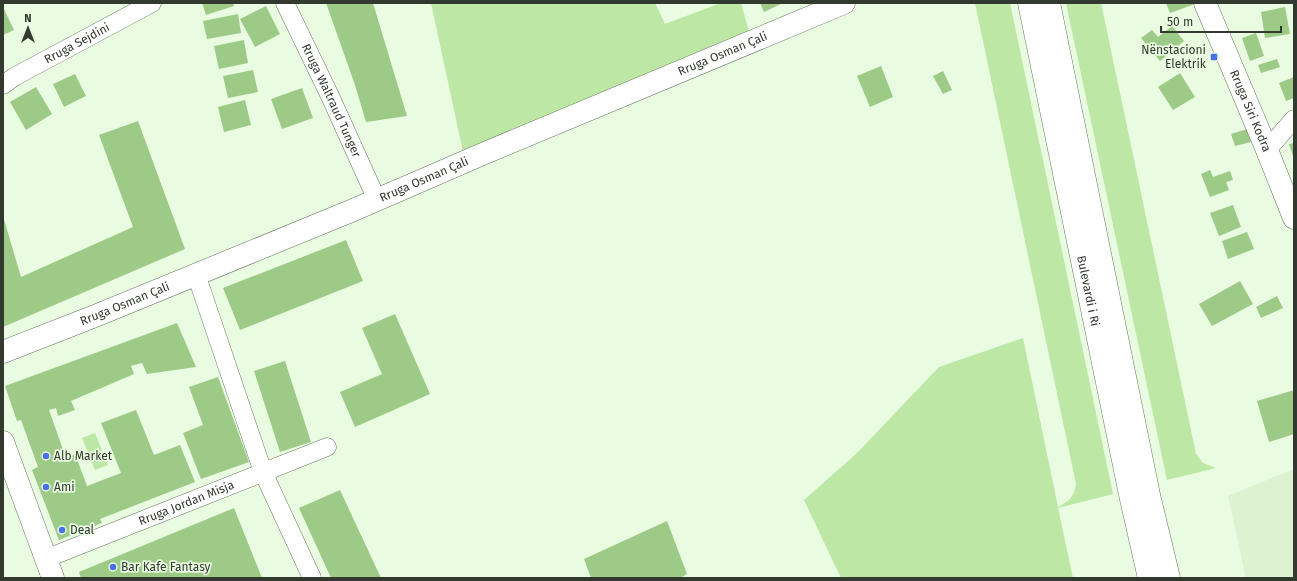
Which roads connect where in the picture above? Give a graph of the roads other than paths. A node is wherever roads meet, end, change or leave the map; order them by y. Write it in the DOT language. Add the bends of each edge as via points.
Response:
graph roads {
  1 [pos="152,3"];
  2 [pos="285,3"];
  3 [pos="844,3"];
  4 [pos="1029,3"];
  5 [pos="1050,3"];
  6 [pos="1205,3"];
  7 [pos="3,85"];
  8 [pos="1294,119"];
  9 [pos="1267,150"];
  10 [pos="377,200"];
  11 [pos="1294,218"];
  12 [pos="196,274"];
  13 [pos="3,352"];
  14 [pos="3,442"];
  15 [pos="327,447"];
  16 [pos="263,472"];
  17 [pos="49,568"];
  18 [pos="312,578"];
  19 [pos="1149,578"];
  20 [pos="1169,578"];
  1 -- 7 [label="street, Rruga Sejdini"];
  2 -- 10 [label="street, Rruga Waltraud Tunger"];
  3 -- 10 [label="street, Rruga Osman Çali"];
  4 -- 19 [label="street, Bulevardi i Ri"];
  5 -- 20 [label="street, Bulevardi i Ri"];
  6 -- 9 [label="street, Rruga Siri Kodra"];
  8 -- 9 [label="street"];
  9 -- 11 [label="street, Rruga Siri Kodra"];
  10 -- 12 [label="street, Rruga Osman Çali"];
  12 -- 13 [label="street, Rruga Osman Çali"];
  12 -- 16 [label="street"];
  14 -- 17 [label="street, Rruga Jordan Misja"];
  15 -- 16 [label="street, Rruga Jordan Misja"];
  16 -- 17 [label="street, Rruga Jordan Misja"];
  16 -- 18 [label="street"];
}
